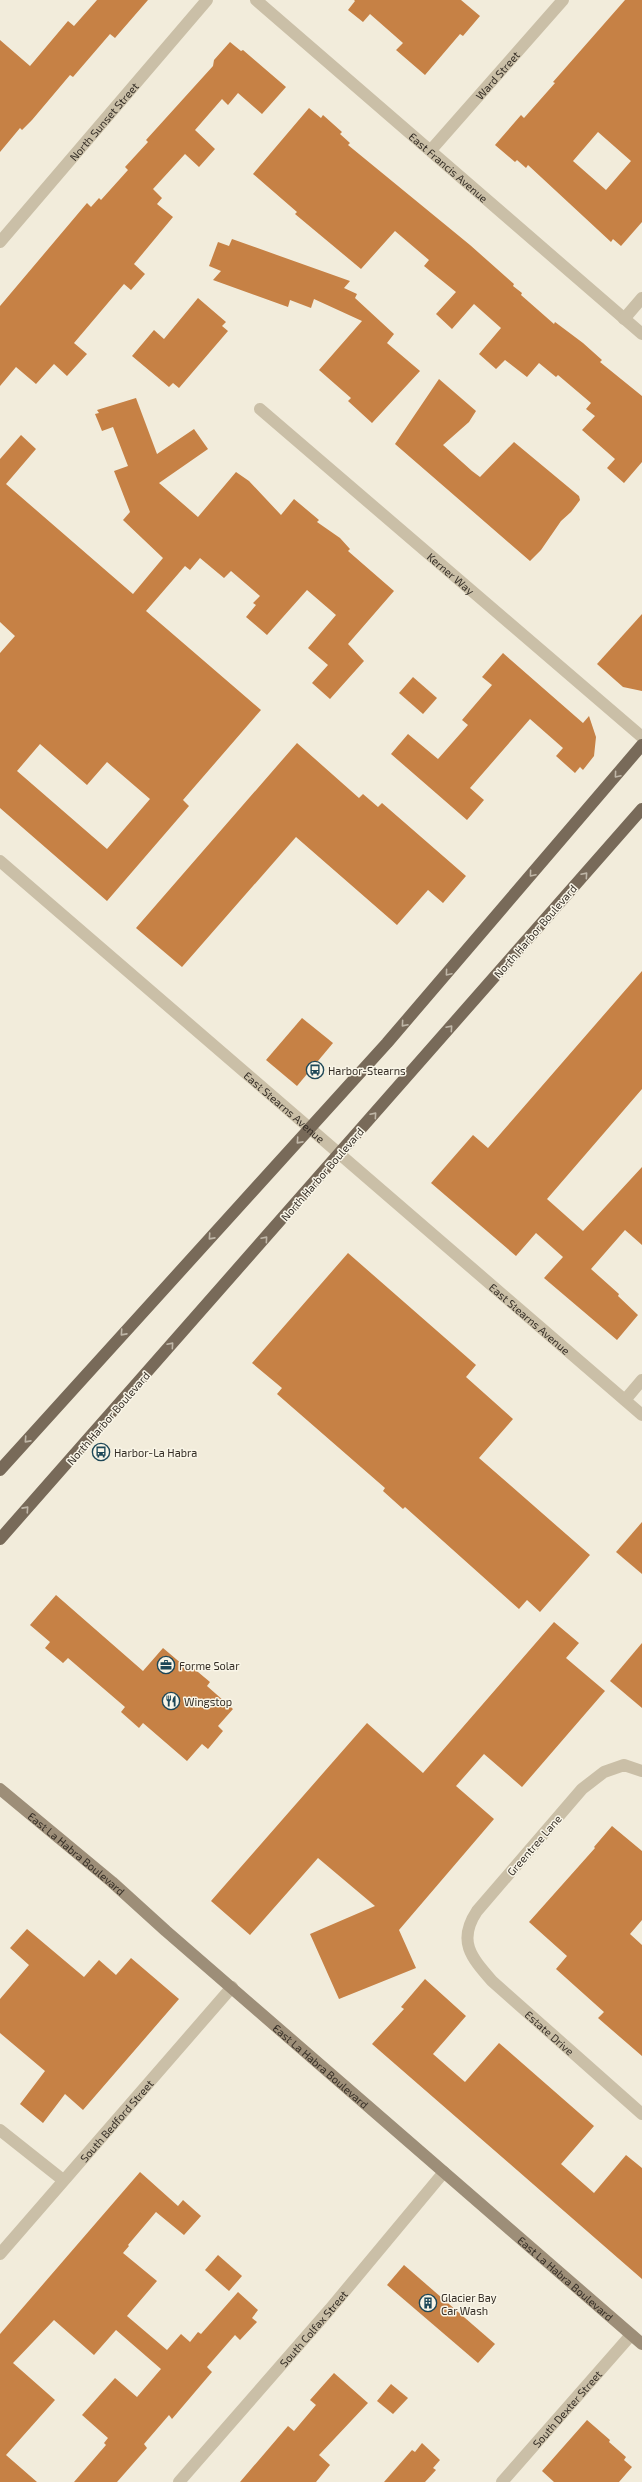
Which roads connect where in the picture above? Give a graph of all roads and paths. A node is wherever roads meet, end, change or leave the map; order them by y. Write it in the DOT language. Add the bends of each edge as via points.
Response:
graph roads {
  1 [pos="207,0"];
  2 [pos="256,0"];
  3 [pos="563,0"];
  4 [pos="431,150"];
  5 [pos="0,242"];
  6 [pos="642,298"];
  7 [pos="624,319"];
  8 [pos="642,334"];
  9 [pos="260,410"];
  10 [pos="642,737"];
  11 [pos="642,745"];
  12 [pos="642,809"];
  13 [pos="0,861"];
  14 [pos="310,1129"];
  15 [pos="339,1155"];
  16 [pos="642,1380"];
  17 [pos="625,1400"];
  18 [pos="642,1415"];
  19 [pos="0,1470"];
  20 [pos="0,1539"];
  21 [pos="642,1771"];
  22 [pos="0,1789"];
  23 [pos="466,1944"];
  24 [pos="232,1987"];
  25 [pos="642,2114"];
  26 [pos="0,2130"];
  27 [pos="444,2172"];
  28 [pos="63,2180"];
  29 [pos="0,2254"];
  30 [pos="631,2335"];
  31 [pos="642,2344"];
  32 [pos="180,2482"];
  33 [pos="502,2482"];
  1 -- 5 [label="street, North Sunset Street"];
  2 -- 4 [label="street, East Francis Avenue"];
  3 -- 4 [label="street, Ward Street"];
  4 -- 7 [label="street, East Francis Avenue"];
  6 -- 7 [label="street"];
  7 -- 8 [label="street, East Francis Avenue"];
  9 -- 10 [label="street, Kerner Way"];
  11 -- 14 [label="main road, one-way" via="430,994"];
  15 -- 12 [label="main road, North Harbor Boulevard, one-way"];
  13 -- 14 [label="street, East Stearns Avenue"];
  14 -- 15 [label="street, East Stearns Avenue"];
  14 -- 19 [label="main road, one-way"];
  15 -- 17 [label="street, East Stearns Avenue"];
  20 -- 15 [label="main road, North Harbor Boulevard, one-way"];
  16 -- 17 [label="street"];
  17 -- 18 [label="street, East Stearns Avenue"];
  21 -- 23 [label="street, Greentree Lane" via="624,1765 604,1772 582,1789 477,1911 469,1923"];
  22 -- 24 [label="main road, East La Habra Boulevard"];
  23 -- 25 [label="street, Estate Drive" via="476,1962 492,1981"];
  24 -- 27 [label="main road, East La Habra Boulevard"];
  24 -- 28 [label="street, South Bedford Street"];
  26 -- 28 [label="street"];
  27 -- 30 [label="main road, East La Habra Boulevard"];
  27 -- 32 [label="street, South Colfax Street" via="330,2309"];
  28 -- 29 [label="street, South Bedford Street"];
  30 -- 31 [label="main road, East La Habra Boulevard"];
  30 -- 33 [label="street, South Dexter Street"];
}
